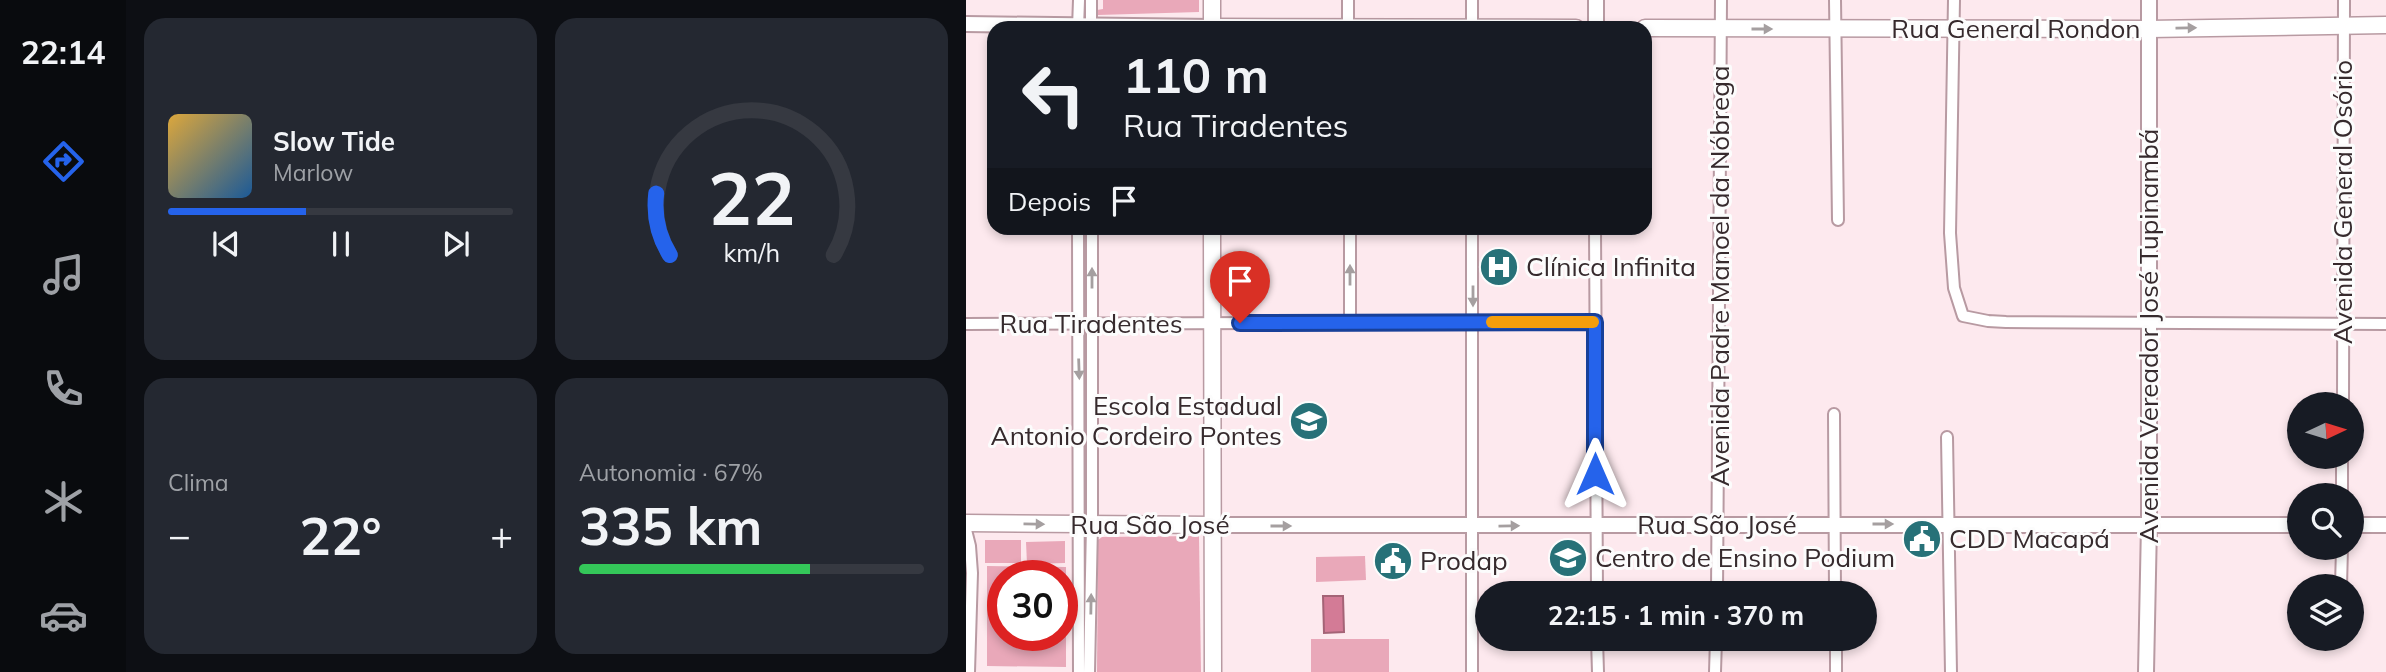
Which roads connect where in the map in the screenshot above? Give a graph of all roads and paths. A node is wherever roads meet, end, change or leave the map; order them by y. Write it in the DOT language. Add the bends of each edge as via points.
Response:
graph roads {
  1 [pos="1079,0"];
  2 [pos="1091,0"];
  3 [pos="1212,0"];
  4 [pos="1348,0"];
  5 [pos="1472,0"];
  6 [pos="1596,0"];
  7 [pos="1721,0"];
  8 [pos="1835,0"];
  9 [pos="1954,0"];
  10 [pos="2149,0"];
  11 [pos="2344,0"];
  12 [pos="1084,21"];
  13 [pos="1086,21"];
  14 [pos="1212,21"];
  15 [pos="1348,21"];
  16 [pos="1472,21"];
  17 [pos="1596,21"];
  18 [pos="966,24"];
  19 [pos="987,25"];
  20 [pos="2344,25"];
  21 [pos="2386,25"];
  22 [pos="1652,28"];
  23 [pos="1721,29"];
  24 [pos="1954,29"];
  25 [pos="2149,29"];
  26 [pos="1835,30"];
  27 [pos="1838,220"];
  28 [pos="1078,235"];
  29 [pos="1092,235"];
  30 [pos="1212,235"];
  31 [pos="1350,235"];
  32 [pos="1472,235"];
  33 [pos="1595,235"];
  34 [pos="1473,321"];
  35 [pos="1350,322"];
  36 [pos="1595,322"];
  37 [pos="2149,322"];
  38 [pos="1212,323"];
  39 [pos="2343,323"];
  40 [pos="966,324"];
  41 [pos="1077,324"];
  42 [pos="1092,324"];
  43 [pos="2386,324"];
  44 [pos="2343,392"];
  45 [pos="1835,414"];
  46 [pos="1947,437"];
  47 [pos="966,523"];
  48 [pos="1596,524"];
  49 [pos="1834,524"];
  50 [pos="1950,524"];
  51 [pos="2287,524"];
  52 [pos="1086,525"];
  53 [pos="2149,525"];
  54 [pos="2364,525"];
  55 [pos="2386,525"];
  56 [pos="1213,526"];
  57 [pos="1472,526"];
  58 [pos="1719,526"];
  59 [pos="966,530"];
  60 [pos="1597,581"];
  61 [pos="1717,581"];
  62 [pos="1835,581"];
  63 [pos="1598,651"];
  64 [pos="1716,651"];
  65 [pos="1836,651"];
  66 [pos="969,672"];
  67 [pos="1079,672"];
  68 [pos="1089,672"];
  69 [pos="1213,672"];
  70 [pos="1472,672"];
  71 [pos="1598,672"];
  72 [pos="1715,672"];
  73 [pos="1836,672"];
  74 [pos="1951,672"];
  75 [pos="2146,672"];
  1 -- 12 [label="street"];
  2 -- 13 [label="street"];
  3 -- 14 [label="main road"];
  4 -- 15 [label="street"];
  5 -- 16 [label="street"];
  6 -- 17 [label="street"];
  7 -- 23 [label="street, Avenida Padre Manoel da Nóbrega"];
  8 -- 26 [label="street"];
  9 -- 24 [label="street"];
  10 -- 25 [label="street, Avenida Vereador José Tupinambá"];
  11 -- 20 [label="street, Avenida General Osório"];
  18 -- 19 [label="street"];
  20 -- 21 [label="main road, Rua General Rondon"];
  25 -- 20 [label="main road, Rua General Rondon, one-way"];
  20 -- 39 [label="street, Avenida General Osório"];
  22 -- 23 [label="main road, Rua General Rondon"];
  23 -- 26 [label="main road, Rua General Rondon, one-way"];
  23 -- 58 [label="street, Avenida Padre Manoel da Nóbrega"];
  24 -- 25 [label="main road, Rua General Rondon"];
  24 -- 26 [label="main road, Rua General Rondon"];
  24 -- 37 [label="street" via="1950,243 1962,316 1997,321"];
  25 -- 37 [label="street, Avenida Vereador José Tupinambá"];
  26 -- 27 [label="street"];
  28 -- 41 [label="street"];
  42 -- 29 [label="street, one-way"];
  30 -- 38 [label="main road"];
  35 -- 31 [label="street, one-way"];
  32 -- 34 [label="street, one-way"];
  33 -- 36 [label="street"];
  34 -- 35 [label="street, Rua Tiradentes"];
  34 -- 36 [label="street, Rua Tiradentes"];
  34 -- 57 [label="street"];
  35 -- 38 [label="street, Rua Tiradentes"];
  36 -- 48 [label="street"];
  37 -- 39 [label="street"];
  37 -- 53 [label="street, Avenida Vereador José Tupinambá"];
  38 -- 42 [label="street, Rua Tiradentes"];
  38 -- 56 [label="main road"];
  39 -- 43 [label="street"];
  39 -- 44 [label="street, Avenida General Osório"];
  40 -- 41 [label="street, Rua Tiradentes"];
  41 -- 42 [label="street, Rua Tiradentes"];
  41 -- 52 [label="street, one-way"];
  42 -- 52 [label="street"];
  45 -- 49 [label="street"];
  46 -- 50 [label="street"];
  47 -- 52 [label="main road, Rua São José, one-way"];
  57 -- 48 [label="street, Rua São José, one-way"];
  48 -- 58 [label="street, Rua São José"];
  48 -- 60 [label="street"];
  49 -- 50 [label="street, Rua São José, one-way"];
  49 -- 58 [label="street, Rua São José"];
  49 -- 62 [label="street"];
  50 -- 53 [label="street, Rua São José"];
  50 -- 74 [label="street"];
  51 -- 53 [label="street, Rua São José"];
  52 -- 56 [label="main road, Rua São José"];
  52 -- 67 [label="street"];
  68 -- 52 [label="street, one-way"];
  53 -- 75 [label="street, Avenida Vereador José Tupinambá"];
  54 -- 55 [label="street"];
  56 -- 57 [label="street, Rua São José, one-way"];
  56 -- 69 [label="main road"];
  57 -- 70 [label="street"];
  58 -- 61 [label="street, Avenida Padre Manoel da Nóbrega"];
  59 -- 66 [label="street" via="972,573"];
  63 -- 71 [label="street"];
  64 -- 72 [label="street"];
  65 -- 73 [label="street"];
}
